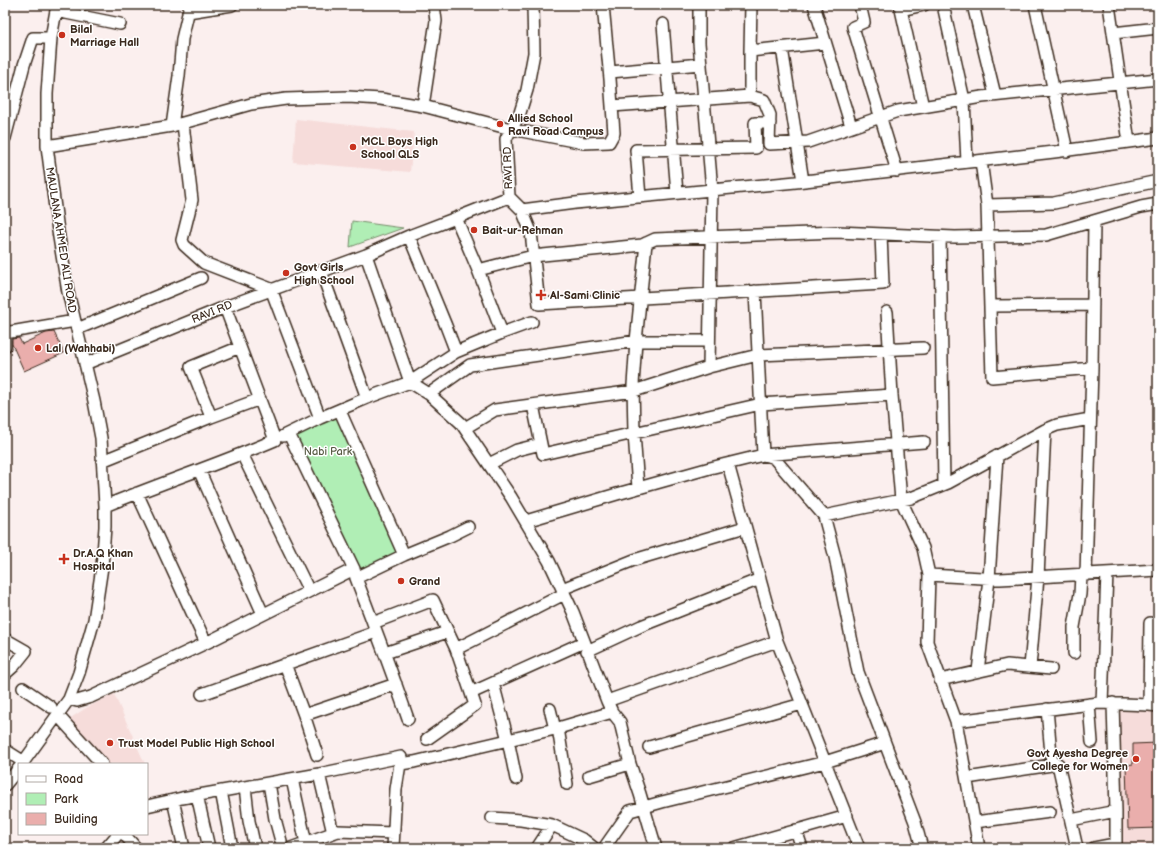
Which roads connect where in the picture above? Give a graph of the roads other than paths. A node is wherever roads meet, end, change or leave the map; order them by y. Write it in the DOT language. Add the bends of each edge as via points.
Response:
graph roads {
  1 [pos="232,5"];
  2 [pos="434,5"];
  3 [pos="533,5"];
  4 [pos="603,5"];
  5 [pos="699,5"];
  6 [pos="752,5"];
  7 [pos="814,5"];
  8 [pos="860,5"];
  9 [pos="924,5"];
  10 [pos="943,5"];
  11 [pos="973,5"];
  12 [pos="1035,5"];
  13 [pos="1109,5"];
  14 [pos="56,8"];
  15 [pos="189,8"];
  16 [pos="900,8"];
  17 [pos="120,24"];
  18 [pos="663,24"];
  19 [pos="1158,28"];
  20 [pos="1113,33"];
  21 [pos="51,38"];
  22 [pos="825,43"];
  23 [pos="782,48"];
  24 [pos="750,51"];
  25 [pos="701,64"];
  26 [pos="667,67"];
  27 [pos="610,72"];
  28 [pos="1158,79"];
  29 [pos="1120,83"];
  30 [pos="1054,90"];
  31 [pos="995,95"];
  32 [pos="750,96"];
  33 [pos="704,100"];
  34 [pos="964,100"];
  35 [pos="670,102"];
  36 [pos="423,106"];
  37 [pos="612,106"];
  38 [pos="923,107"];
  39 [pos="880,117"];
  40 [pos="770,123"];
  41 [pos="178,125"];
  42 [pos="851,126"];
  43 [pos="511,129"];
  44 [pos="5,138"];
  45 [pos="1158,138"];
  46 [pos="797,142"];
  47 [pos="1128,142"];
  48 [pos="47,146"];
  49 [pos="674,149"];
  50 [pos="708,149"];
  51 [pos="1067,151"];
  52 [pos="981,161"];
  53 [pos="967,162"];
  54 [pos="897,171"];
  55 [pos="1158,181"];
  56 [pos="803,182"];
  57 [pos="712,190"];
  58 [pos="677,193"];
  59 [pos="509,197"];
  60 [pos="640,197"];
  61 [pos="1158,204"];
  62 [pos="987,205"];
  63 [pos="522,210"];
  64 [pos="456,218"];
  65 [pos="1094,221"];
  66 [pos="881,234"];
  67 [pos="409,236"];
  68 [pos="711,237"];
  69 [pos="940,237"];
  70 [pos="988,237"];
  71 [pos="646,243"];
  72 [pos="366,255"];
  73 [pos="533,256"];
  74 [pos="478,270"];
  75 [pos="321,271"];
  76 [pos="201,278"];
  77 [pos="271,289"];
  78 [pos="756,291"];
  79 [pos="710,293"];
  80 [pos="640,297"];
  81 [pos="1093,305"];
  82 [pos="225,306"];
  83 [pos="990,306"];
  84 [pos="888,312"];
  85 [pos="532,322"];
  86 [pos="76,325"];
  87 [pos="5,331"];
  88 [pos="502,333"];
  89 [pos="636,341"];
  90 [pos="709,341"];
  91 [pos="5,346"];
  92 [pos="240,347"];
  93 [pos="923,348"];
  94 [pos="890,350"];
  95 [pos="456,352"];
  96 [pos="758,355"];
  97 [pos="85,364"];
  98 [pos="709,367"];
  99 [pos="1092,368"];
  100 [pos="410,382"];
  101 [pos="634,391"];
  102 [pos="429,394"];
  103 [pos="892,395"];
  104 [pos="367,398"];
  105 [pos="260,399"];
  106 [pos="761,404"];
  107 [pos="533,405"];
  108 [pos="340,411"];
  109 [pos="211,417"];
  110 [pos="320,418"];
  111 [pos="1090,419"];
  112 [pos="465,428"];
  113 [pos="1046,430"];
  114 [pos="634,433"];
  115 [pos="289,434"];
  116 [pos="275,440"];
  117 [pos="924,442"];
  118 [pos="541,444"];
  119 [pos="896,444"];
  120 [pos="242,454"];
  121 [pos="763,455"];
  122 [pos="997,456"];
  123 [pos="102,461"];
  124 [pos="489,464"];
  125 [pos="728,464"];
  126 [pos="199,470"];
  127 [pos="944,484"];
  128 [pos="638,488"];
  129 [pos="137,493"];
  130 [pos="901,500"];
  131 [pos="105,506"];
  132 [pos="824,516"];
  133 [pos="526,521"];
  134 [pos="468,527"];
  135 [pos="745,528"];
  136 [pos="404,555"];
  137 [pos="1158,570"];
  138 [pos="1107,573"];
  139 [pos="355,574"];
  140 [pos="929,575"];
  141 [pos="1083,575"];
  142 [pos="1038,577"];
  143 [pos="760,579"];
  144 [pos="989,579"];
  145 [pos="309,591"];
  146 [pos="563,591"];
  147 [pos="263,614"];
  148 [pos="1150,623"];
  149 [pos="375,628"];
  150 [pos="447,632"];
  151 [pos="5,639"];
  152 [pos="777,642"];
  153 [pos="206,643"];
  154 [pos="585,646"];
  155 [pos="456,649"];
  156 [pos="385,653"];
  157 [pos="1074,653"];
  158 [pos="285,664"];
  159 [pos="1030,667"];
  160 [pos="1051,669"];
  161 [pos="978,671"];
  162 [pos="5,674"];
  163 [pos="940,680"];
  164 [pos="493,683"];
  165 [pos="396,684"];
  166 [pos="23,688"];
  167 [pos="472,693"];
  168 [pos="202,694"];
  169 [pos="69,699"];
  170 [pos="607,701"];
  171 [pos="1107,703"];
  172 [pos="802,704"];
  173 [pos="1089,704"];
  174 [pos="1154,706"];
  175 [pos="51,707"];
  176 [pos="550,709"];
  177 [pos="1047,709"];
  178 [pos="612,712"];
  179 [pos="304,715"];
  180 [pos="408,719"];
  181 [pos="62,720"];
  182 [pos="956,721"];
  183 [pos="556,728"];
  184 [pos="427,739"];
  185 [pos="508,740"];
  186 [pos="1092,742"];
  187 [pos="885,743"];
  188 [pos="649,747"];
  189 [pos="5,750"];
  190 [pos="317,755"];
  191 [pos="825,762"];
  192 [pos="21,763"];
  193 [pos="23,763"];
  194 [pos="101,763"];
  195 [pos="400,764"];
  196 [pos="630,764"];
  197 [pos="1052,765"];
  198 [pos="18,769"];
  199 [pos="319,774"];
  200 [pos="589,776"];
  201 [pos="967,778"];
  202 [pos="292,779"];
  203 [pos="516,779"];
  204 [pos="269,783"];
  205 [pos="567,784"];
  206 [pos="5,785"];
  207 [pos="245,787"];
  208 [pos="221,791"];
  209 [pos="197,795"];
  210 [pos="174,800"];
  211 [pos="148,806"];
  212 [pos="643,807"];
  213 [pos="1116,811"];
  214 [pos="1050,812"];
  215 [pos="847,816"];
  216 [pos="492,818"];
  217 [pos="1071,820"];
  218 [pos="975,822"];
  219 [pos="552,825"];
  220 [pos="796,830"];
  221 [pos="333,833"];
  222 [pos="394,833"];
  223 [pos="117,835"];
  224 [pos="125,835"];
  225 [pos="281,840"];
  226 [pos="306,845"];
  227 [pos="1116,846"];
  228 [pos="106,848"];
  229 [pos="136,848"];
  230 [pos="184,848"];
  231 [pos="209,848"];
  232 [pos="232,848"];
  233 [pos="255,848"];
  234 [pos="291,848"];
  235 [pos="393,848"];
  236 [pos="537,848"];
  237 [pos="594,848"];
  238 [pos="604,848"];
  239 [pos="656,848"];
  240 [pos="734,848"];
  241 [pos="802,848"];
  242 [pos="859,848"];
  243 [pos="922,848"];
  244 [pos="979,848"];
  245 [pos="1077,848"];
  246 [pos="1094,848"];
  1 -- 15 [label="street"];
  2 -- 36 [label="street" via="436,22"];
  3 -- 43 [label="street, RAVI RD" via="534,53 527,90 519,116"];
  4 -- 27 [label="street"];
  5 -- 25 [label="street"];
  6 -- 24 [label="street"];
  7 -- 22 [label="street"];
  8 -- 39 [label="street" via="864,22 853,27"];
  9 -- 16 [label="street"];
  10 -- 34 [label="street"];
  11 -- 31 [label="street"];
  12 -- 30 [label="street"];
  13 -- 20 [label="street"];
  14 -- 17 [label="street"];
  14 -- 21 [label="street, MAULANA AHMED ALI ROAD"];
  15 -- 41 [label="street" via="182,39"];
  16 -- 38 [label="street"];
  18 -- 26 [label="street"];
  19 -- 20 [label="street"];
  20 -- 29 [label="street"];
  21 -- 44 [label="street" via="33,38"];
  21 -- 48 [label="street, MAULANA AHMED ALI ROAD"];
  22 -- 23 [label="street"];
  22 -- 42 [label="street"];
  23 -- 24 [label="street"];
  23 -- 46 [label="street"];
  24 -- 32 [label="street"];
  25 -- 26 [label="street"];
  25 -- 33 [label="street"];
  26 -- 27 [label="street"];
  26 -- 35 [label="street"];
  27 -- 37 [label="street"];
  28 -- 29 [label="street"];
  29 -- 30 [label="street"];
  29 -- 47 [label="street"];
  30 -- 31 [label="street"];
  30 -- 51 [label="street"];
  31 -- 34 [label="street"];
  32 -- 33 [label="street"];
  32 -- 40 [label="street" via="764,100 770,114"];
  33 -- 35 [label="street"];
  33 -- 50 [label="street"];
  34 -- 38 [label="street"];
  34 -- 53 [label="street"];
  35 -- 37 [label="street"];
  35 -- 49 [label="street"];
  36 -- 41 [label="street" via="348,97 286,100 251,104"];
  36 -- 43 [label="street"];
  37 -- 43 [label="street" via="614,133 609,142 584,143"];
  38 -- 39 [label="street"];
  39 -- 42 [label="street"];
  39 -- 54 [label="street"];
  40 -- 46 [label="street" via="769,144"];
  40 -- 50 [label="street" via="755,123 756,148"];
  41 -- 48 [label="street"];
  41 -- 77 [label="street" via="192,200 182,240 184,245 204,262"];
  42 -- 46 [label="street" via="808,142"];
  43 -- 59 [label="street, RAVI RD" via="506,140"];
  45 -- 47 [label="street"];
  46 -- 56 [label="street"];
  47 -- 51 [label="street"];
  48 -- 86 [label="street, MAULANA AHMED ALI ROAD" via="58,231"];
  49 -- 50 [label="street"];
  49 -- 58 [label="street"];
  49 -- 60 [label="street" via="636,150"];
  50 -- 57 [label="street"];
  51 -- 52 [label="street"];
  52 -- 53 [label="street"];
  52 -- 62 [label="street"];
  53 -- 54 [label="street"];
  54 -- 56 [label="street"];
  55 -- 62 [label="street" via="1054,203"];
  56 -- 57 [label="street"];
  57 -- 58 [label="street"];
  57 -- 68 [label="street"];
  58 -- 60 [label="street"];
  59 -- 63 [label="street"];
  59 -- 64 [label="street, RAVI RD"];
  60 -- 63 [label="street"];
  61 -- 65 [label="street"];
  62 -- 70 [label="street"];
  63 -- 73 [label="street" via="531,232"];
  64 -- 67 [label="street, RAVI RD"];
  64 -- 74 [label="street"];
  65 -- 70 [label="street" via="1046,235"];
  65 -- 81 [label="street"];
  66 -- 68 [label="street" via="837,232"];
  66 -- 69 [label="street"];
  66 -- 78 [label="street" via="883,284"];
  67 -- 72 [label="street, RAVI RD"];
  67 -- 95 [label="street"];
  68 -- 71 [label="street" via="655,239"];
  68 -- 79 [label="street"];
  69 -- 70 [label="street"];
  69 -- 127 [label="street"];
  70 -- 83 [label="street"];
  71 -- 73 [label="street"];
  71 -- 80 [label="street"];
  72 -- 75 [label="street, RAVI RD"];
  72 -- 100 [label="street"];
  73 -- 74 [label="street"];
  73 -- 80 [label="street" via="539,304"];
  74 -- 88 [label="street"];
  75 -- 77 [label="street, RAVI RD"];
  75 -- 104 [label="street"];
  76 -- 86 [label="street"];
  77 -- 82 [label="street, RAVI RD"];
  77 -- 110 [label="street"];
  78 -- 79 [label="street"];
  78 -- 96 [label="street"];
  79 -- 80 [label="street"];
  79 -- 90 [label="street"];
  80 -- 89 [label="street"];
  81 -- 83 [label="street"];
  81 -- 99 [label="street"];
  82 -- 92 [label="street"];
  82 -- 97 [label="street, RAVI RD"];
  83 -- 99 [label="street" via="992,377"];
  84 -- 94 [label="street"];
  85 -- 88 [label="street"];
  86 -- 87 [label="street"];
  86 -- 97 [label="street, MAULANA AHMED ALI ROAD"];
  87 -- 91 [label="street"];
  88 -- 95 [label="street"];
  89 -- 90 [label="street"];
  89 -- 101 [label="street"];
  89 -- 102 [label="street" via="470,365"];
  90 -- 98 [label="street"];
  92 -- 105 [label="street"];
  92 -- 109 [label="street" via="191,367"];
  93 -- 94 [label="street"];
  94 -- 96 [label="street"];
  94 -- 103 [label="street"];
  95 -- 100 [label="street"];
  96 -- 98 [label="street"];
  96 -- 106 [label="street"];
  97 -- 123 [label="street, MAULANA AHMED ALI ROAD" via="101,438"];
  98 -- 101 [label="street"];
  99 -- 111 [label="street"];
  100 -- 102 [label="street"];
  100 -- 104 [label="street"];
  101 -- 107 [label="street"];
  101 -- 114 [label="street"];
  102 -- 112 [label="street"];
  103 -- 106 [label="street"];
  103 -- 119 [label="street"];
  104 -- 108 [label="street"];
  105 -- 109 [label="street"];
  105 -- 116 [label="street"];
  106 -- 114 [label="street"];
  106 -- 121 [label="street"];
  107 -- 112 [label="street" via="495,410"];
  107 -- 118 [label="street"];
  108 -- 110 [label="street"];
  108 -- 136 [label="street"];
  109 -- 123 [label="street"];
  110 -- 115 [label="street"];
  111 -- 113 [label="street" via="1057,425"];
  111 -- 141 [label="street"];
  112 -- 124 [label="street"];
  113 -- 122 [label="street"];
  113 -- 142 [label="street"];
  114 -- 118 [label="street" via="543,454"];
  114 -- 128 [label="street"];
  115 -- 116 [label="street"];
  115 -- 139 [label="street"];
  116 -- 120 [label="street"];
  117 -- 119 [label="street"];
  118 -- 124 [label="street" via="517,450"];
  119 -- 121 [label="street"];
  119 -- 130 [label="street"];
  120 -- 126 [label="street"];
  120 -- 145 [label="street"];
  121 -- 125 [label="street"];
  121 -- 132 [label="street" via="773,457"];
  122 -- 127 [label="street"];
  122 -- 144 [label="street"];
  123 -- 131 [label="street, MAULANA AHMED ALI ROAD"];
  124 -- 133 [label="street"];
  125 -- 128 [label="street"];
  125 -- 135 [label="street"];
  126 -- 129 [label="street"];
  126 -- 147 [label="street"];
  127 -- 130 [label="street"];
  128 -- 133 [label="street"];
  129 -- 131 [label="street"];
  129 -- 153 [label="street"];
  130 -- 132 [label="street"];
  130 -- 140 [label="street" via="923,548"];
  131 -- 169 [label="street, MAULANA AHMED ALI ROAD" via="102,567 94,620"];
  132 -- 187 [label="street" via="835,557 858,672"];
  133 -- 146 [label="street"];
  134 -- 136 [label="street"];
  135 -- 143 [label="street"];
  135 -- 146 [label="street" via="634,560"];
  136 -- 139 [label="street"];
  137 -- 138 [label="street"];
  138 -- 141 [label="street"];
  138 -- 171 [label="street"];
  139 -- 145 [label="street"];
  139 -- 149 [label="street"];
  140 -- 144 [label="street"];
  140 -- 163 [label="street" via="927,642"];
  141 -- 142 [label="street"];
  141 -- 157 [label="street" via="1074,627"];
  142 -- 144 [label="street"];
  142 -- 159 [label="street"];
  143 -- 152 [label="street"];
  143 -- 154 [label="street"];
  144 -- 161 [label="street"];
  145 -- 147 [label="street"];
  146 -- 154 [label="street"];
  146 -- 155 [label="street"];
  147 -- 153 [label="street"];
  148 -- 174 [label="street"];
  149 -- 150 [label="street" via="433,600"];
  149 -- 156 [label="street"];
  149 -- 158 [label="street"];
  150 -- 155 [label="street"];
  150 -- 156 [label="street"];
  151 -- 162 [label="street" via="26,651"];
  152 -- 170 [label="street"];
  152 -- 172 [label="street"];
  153 -- 169 [label="street" via="91,697 77,701"];
  154 -- 164 [label="street"];
  154 -- 170 [label="street"];
  155 -- 167 [label="street"];
  156 -- 165 [label="street"];
  158 -- 168 [label="street"];
  158 -- 179 [label="street"];
  159 -- 160 [label="street"];
  159 -- 161 [label="street" via="1007,665"];
  161 -- 163 [label="street"];
  163 -- 182 [label="street"];
  164 -- 167 [label="street"];
  164 -- 185 [label="street"];
  165 -- 179 [label="street"];
  165 -- 180 [label="street"];
  166 -- 175 [label="street"];
  167 -- 184 [label="street" via="475,705"];
  169 -- 193 [label="street, MAULANA AHMED ALI ROAD"];
  170 -- 178 [label="street"];
  171 -- 173 [label="street"];
  171 -- 174 [label="street"];
  171 -- 213 [label="street"];
  172 -- 188 [label="street"];
  172 -- 191 [label="street"];
  173 -- 177 [label="street"];
  173 -- 186 [label="street"];
  176 -- 183 [label="street"];
  177 -- 182 [label="street"];
  177 -- 197 [label="street"];
  178 -- 183 [label="street"];
  178 -- 196 [label="street" via="620,722"];
  179 -- 190 [label="street"];
  181 -- 194 [label="street"];
  182 -- 201 [label="street"];
  183 -- 185 [label="street"];
  183 -- 205 [label="street"];
  185 -- 195 [label="street"];
  185 -- 203 [label="street"];
  187 -- 191 [label="street"];
  187 -- 243 [label="street" via="915,822"];
  189 -- 192 [label="street"];
  191 -- 212 [label="street"];
  191 -- 215 [label="street"];
  195 -- 199 [label="street" via="401,757"];
  195 -- 222 [label="street"];
  196 -- 200 [label="street"];
  196 -- 212 [label="street"];
  197 -- 201 [label="street"];
  197 -- 217 [label="street" via="1058,764"];
  198 -- 206 [label="street, MAULANA AHMED ALI ROAD"];
  199 -- 202 [label="street"];
  199 -- 221 [label="street"];
  201 -- 218 [label="street"];
  202 -- 204 [label="street"];
  202 -- 226 [label="street"];
  204 -- 207 [label="street"];
  204 -- 225 [label="street"];
  207 -- 208 [label="street"];
  207 -- 233 [label="street"];
  208 -- 209 [label="street"];
  208 -- 232 [label="street"];
  209 -- 210 [label="street"];
  209 -- 231 [label="street"];
  210 -- 211 [label="street"];
  210 -- 230 [label="street"];
  212 -- 238 [label="street" via="630,811"];
  212 -- 239 [label="street"];
  213 -- 217 [label="street"];
  213 -- 227 [label="street"];
  214 -- 218 [label="street"];
  215 -- 220 [label="street"];
  215 -- 242 [label="street"];
  216 -- 219 [label="street"];
  217 -- 245 [label="street"];
  218 -- 244 [label="street"];
  219 -- 236 [label="street"];
  219 -- 237 [label="street" via="584,840"];
  220 -- 240 [label="street"];
  220 -- 241 [label="street"];
  221 -- 222 [label="street"];
  221 -- 226 [label="street"];
  222 -- 235 [label="street"];
  223 -- 228 [label="street"];
  224 -- 229 [label="street"];
  226 -- 234 [label="street"];
  227 -- 246 [label="street"];
}
